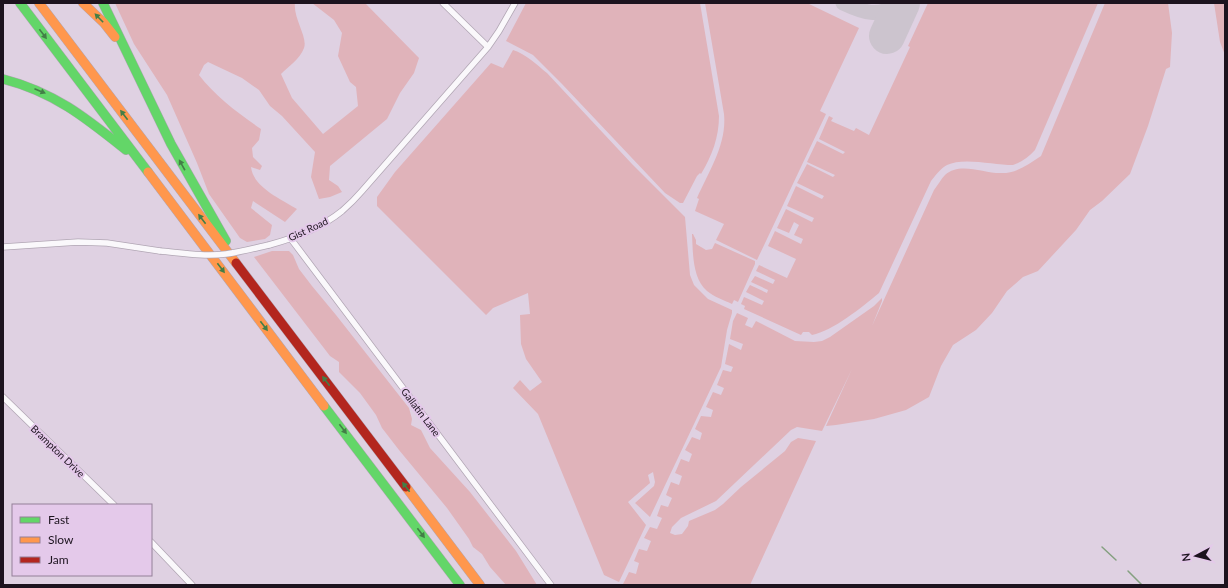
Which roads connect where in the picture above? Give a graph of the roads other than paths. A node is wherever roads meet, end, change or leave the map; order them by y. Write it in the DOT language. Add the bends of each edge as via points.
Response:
graph roads {
  1 [pos="20,3"];
  2 [pos="39,3"];
  3 [pos="83,3"];
  4 [pos="103,3"];
  5 [pos="443,3"];
  6 [pos="515,3"];
  7 [pos="488,47"];
  8 [pos="128,57"];
  9 [pos="3,79"];
  10 [pos="138,159"];
  11 [pos="291,239"];
  12 [pos="3,247"];
  13 [pos="243,272"];
  14 [pos="3,397"];
  15 [pos="113,504"];
  16 [pos="152,543"];
  17 [pos="192,585"];
  18 [pos="460,585"];
  19 [pos="480,585"];
  20 [pos="551,585"];
  1 -- 10 [label="highway, one-way"];
  13 -- 2 [label="highway, one-way"];
  8 -- 3 [label="highway, one-way" via="104,23"];
  4 -- 8 [label="highway"];
  5 -- 7 [label="street"];
  6 -- 7 [label="street, Gist Road"];
  7 -- 11 [label="street, Gist Road" via="342,211 321,225"];
  13 -- 8 [label="highway, one-way" via="180,162"];
  9 -- 10 [label="highway, one-way" via="39,90 67,104"];
  10 -- 18 [label="highway, one-way"];
  11 -- 12 [label="street, Gist Road, bridge" via="246,251 195,255 78,242"];
  11 -- 20 [label="street, Gallatin Lane"];
  19 -- 13 [label="highway, one-way"];
  14 -- 15 [label="street, Brampton Drive"];
  16 -- 17 [label="street"];
}
